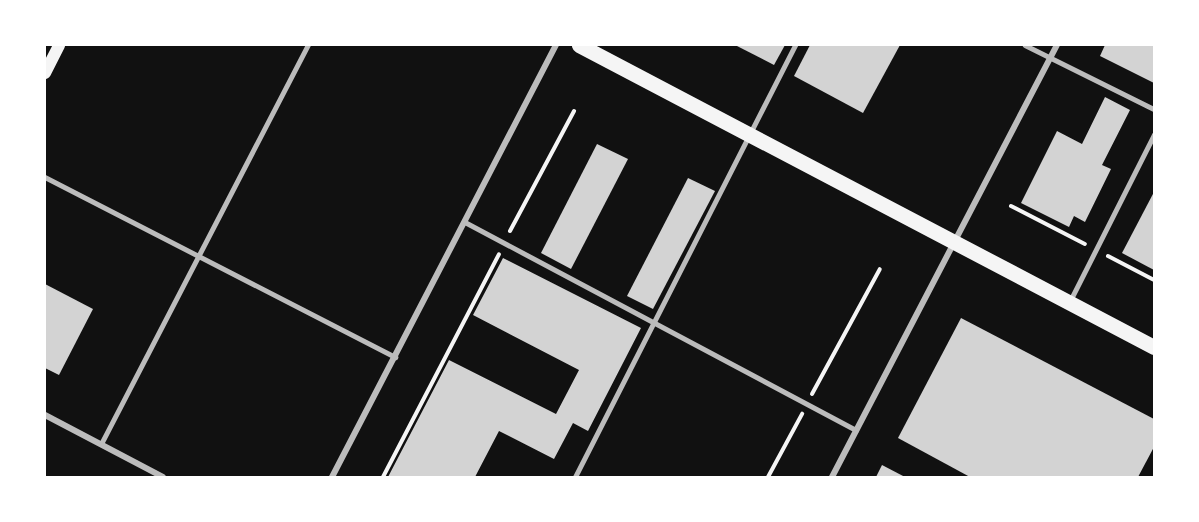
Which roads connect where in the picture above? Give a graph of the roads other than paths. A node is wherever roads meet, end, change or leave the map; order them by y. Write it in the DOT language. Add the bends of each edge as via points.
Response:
graph roads {
  1 [pos="59,45"];
  2 [pos="308,45"];
  3 [pos="556,45"];
  4 [pos="579,45"];
  5 [pos="795,45"];
  6 [pos="1025,45"];
  7 [pos="1057,45"];
  8 [pos="1051,57"];
  9 [pos="45,73"];
  10 [pos="1154,109"];
  11 [pos="748,133"];
  12 [pos="1154,135"];
  13 [pos="45,177"];
  14 [pos="465,222"];
  15 [pos="955,242"];
  16 [pos="197,259"];
  17 [pos="1070,302"];
  18 [pos="655,325"];
  19 [pos="1154,348"];
  20 [pos="394,357"];
  21 [pos="45,415"];
  22 [pos="856,430"];
  23 [pos="101,444"];
  24 [pos="163,477"];
  25 [pos="332,477"];
  26 [pos="575,477"];
  27 [pos="832,477"];
  1 -- 9 [label="main road"];
  2 -- 16 [label="lane"];
  3 -- 14 [label="street"];
  4 -- 11 [label="main road"];
  5 -- 11 [label="lane"];
  6 -- 8 [label="lane"];
  7 -- 8 [label="street"];
  8 -- 10 [label="lane"];
  8 -- 15 [label="street"];
  11 -- 15 [label="main road"];
  11 -- 18 [label="lane"];
  12 -- 17 [label="lane"];
  13 -- 16 [label="lane"];
  14 -- 18 [label="lane"];
  14 -- 20 [label="street"];
  15 -- 17 [label="main road"];
  15 -- 22 [label="street"];
  16 -- 20 [label="lane"];
  16 -- 23 [label="lane"];
  17 -- 19 [label="main road"];
  18 -- 22 [label="lane"];
  18 -- 26 [label="lane"];
  20 -- 25 [label="street"];
  21 -- 23 [label="street"];
  22 -- 27 [label="street"];
  23 -- 24 [label="street"];
}
